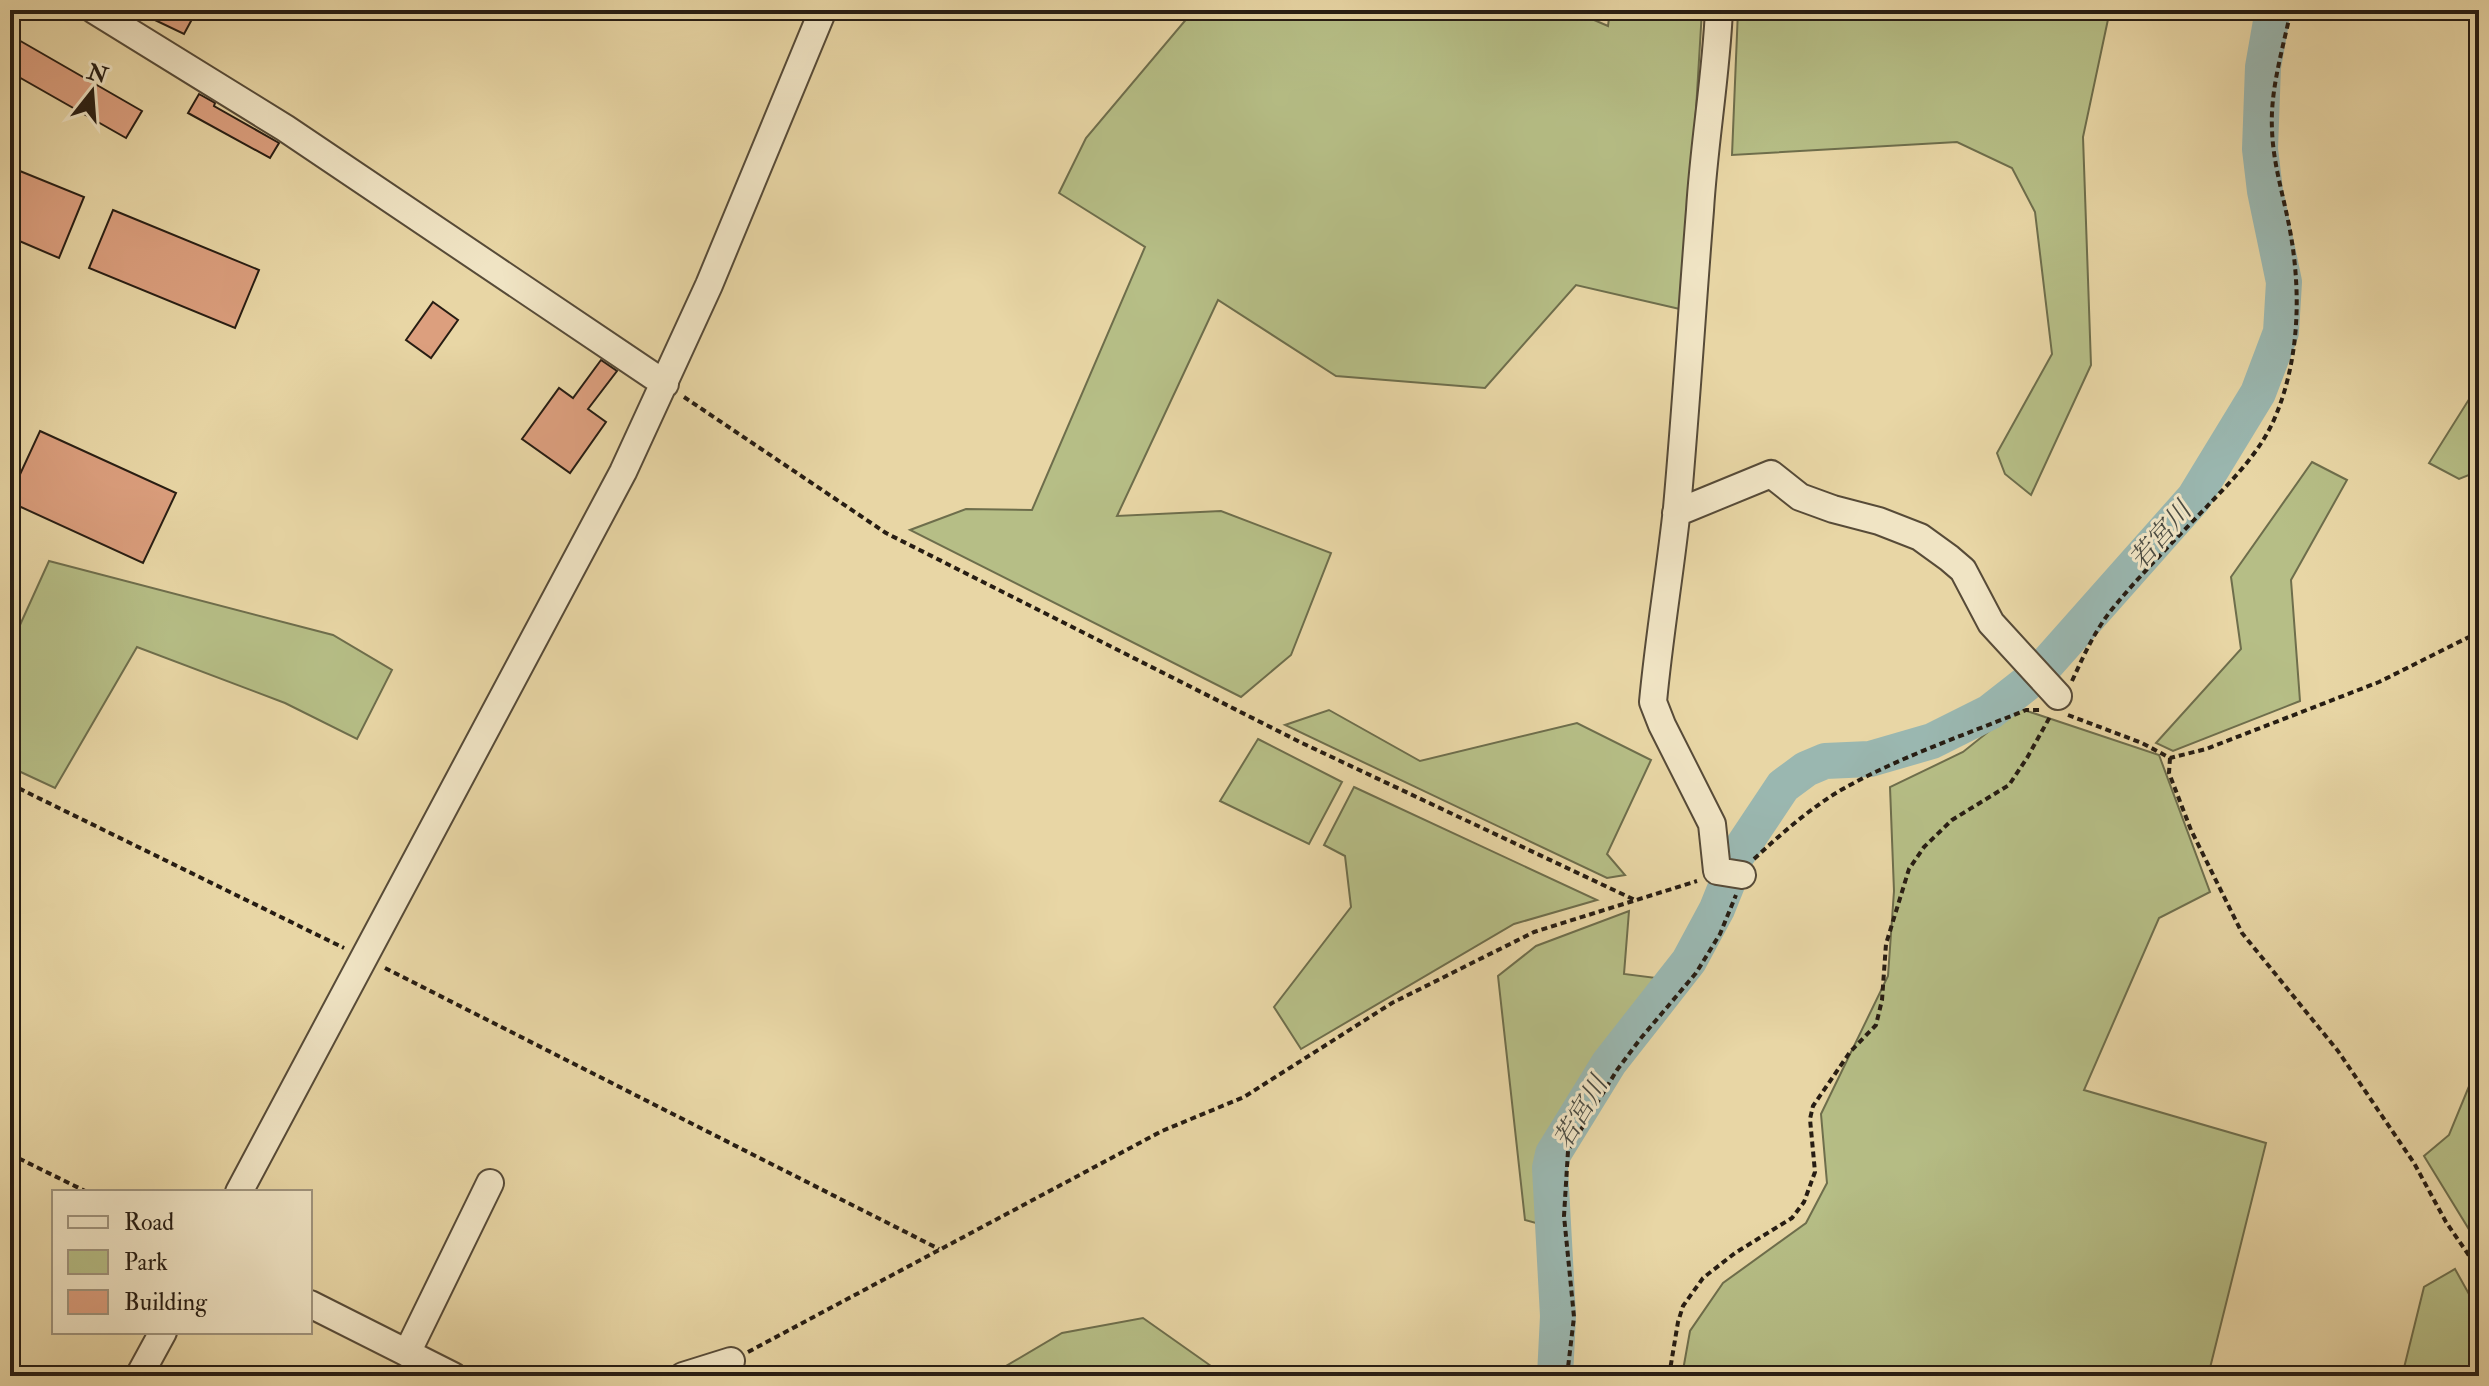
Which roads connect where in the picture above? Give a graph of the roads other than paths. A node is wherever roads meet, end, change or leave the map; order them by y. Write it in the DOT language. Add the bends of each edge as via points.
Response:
graph roads {
  1 [pos="94,10"];
  2 [pos="823,10"];
  3 [pos="1719,10"];
  4 [pos="665,384"];
  5 [pos="1676,513"];
  6 [pos="2047,689"];
  7 [pos="1730,873"];
  8 [pos="490,1183"];
  9 [pos="240,1190"];
  10 [pos="312,1305"];
  11 [pos="162,1334"];
  12 [pos="407,1353"];
  13 [pos="731,1361"];
  14 [pos="139,1376"];
  15 [pos="453,1376"];
  16 [pos="683,1376"];
  1 -- 4 [label="street" via="285,128"];
  2 -- 4 [label="street"];
  3 -- 5 [label="street"];
  4 -- 9 [label="street"];
  5 -- 6 [label="street" via="1771,474 1800,497 1920,537 1963,570 1991,623"];
  5 -- 7 [label="street" via="1653,702"];
  8 -- 12 [label="street"];
  10 -- 12 [label="street"];
  11 -- 14 [label="street"];
  12 -- 15 [label="street"];
  13 -- 16 [label="street"];
}
